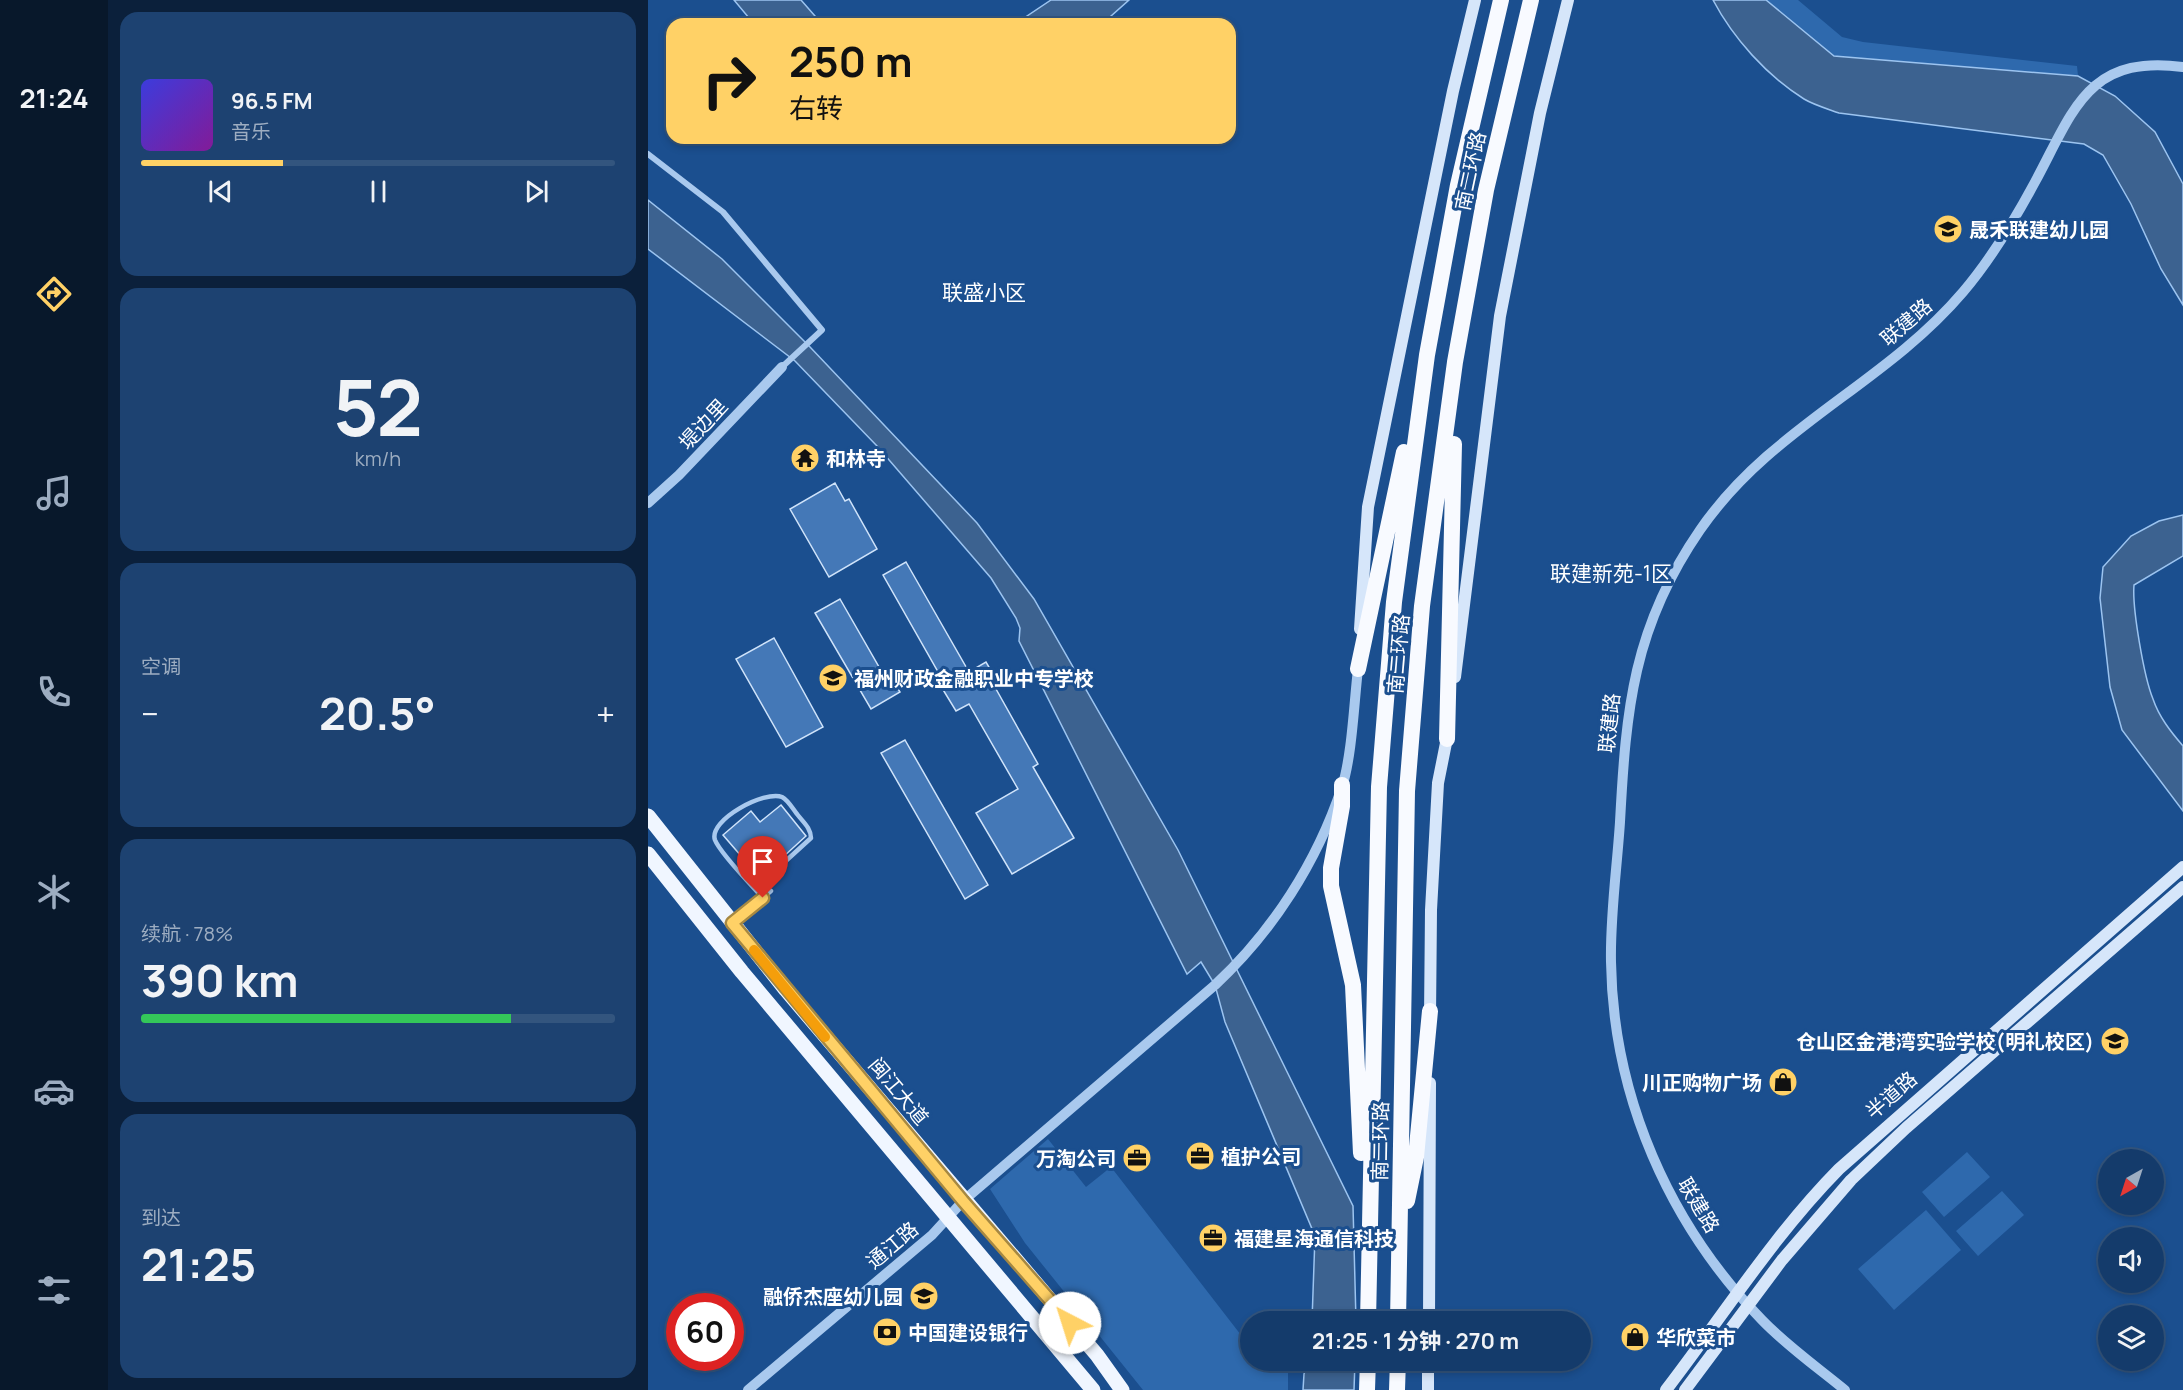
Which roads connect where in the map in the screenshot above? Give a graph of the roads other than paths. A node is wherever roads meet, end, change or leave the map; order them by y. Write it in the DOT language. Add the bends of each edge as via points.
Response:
graph roads {
  1 [pos="1475,0"];
  2 [pos="1501,0"];
  3 [pos="1531,0"];
  4 [pos="1568,0"];
  5 [pos="2183,67"];
  6 [pos="648,154"];
  7 [pos="1427,355"];
  8 [pos="1455,362"];
  9 [pos="782,367"];
  10 [pos="648,503"];
  11 [pos="1358,669"];
  12 [pos="1447,739"];
  13 [pos="1342,785"];
  14 [pos="648,816"];
  15 [pos="648,854"];
  16 [pos="2183,867"];
  17 [pos="2183,887"];
  18 [pos="755,889"];
  19 [pos="771,891"];
  20 [pos="763,898"];
  21 [pos="732,923"];
  22 [pos="1430,1011"];
  23 [pos="963,1201"];
  24 [pos="949,1218"];
  25 [pos="1369,1239"];
  26 [pos="1399,1243"];
  27 [pos="1737,1293"];
  28 [pos="1749,1305"];
  29 [pos="1368,1311"];
  30 [pos="1398,1311"];
  31 [pos="1429,1311"];
  32 [pos="1368,1371"];
  33 [pos="1398,1371"];
  34 [pos="1428,1371"];
  35 [pos="748,1390"];
  36 [pos="1093,1390"];
  37 [pos="1122,1390"];
  38 [pos="1367,1390"];
  39 [pos="1397,1390"];
  40 [pos="1428,1390"];
  41 [pos="1666,1390"];
  42 [pos="1685,1390"];
  43 [pos="1845,1390"];
  1 -- 11 [label="main road" via="1368,507"];
  2 -- 7 [label="highway, 南二环路" via="1458,185"];
  3 -- 8 [label="highway, 南二环路" via="1486,189"];
  4 -- 12 [label="main road" via="1540,113 1500,316"];
  5 -- 27 [label="street, 联建路" via="2153,64 2130,68 2096,84 2069,115 1997,250 1933,326 1778,444 1724,498 1676,569 1646,634 1635,669 1624,737 1612,941 1620,1048 1631,1102 1653,1161 1693,1231"];
  6 -- 9 [label="street" via="723,212 822,330"];
  7 -- 11 [label="highway"];
  7 -- 25 [label="highway, 南二环路" via="1394,602 1379,787"];
  8 -- 12 [label="highway"];
  8 -- 26 [label="highway, 南二环路" via="1422,606 1407,791"];
  9 -- 10 [label="street, 堤边里" via="679,476"];
  11 -- 13 [label="street, 通江路"];
  12 -- 22 [label="main road" via="1438,794"];
  13 -- 23 [label="street, 通江路" via="1299,882 1264,934 1236,966"];
  13 -- 25 [label="highway" via="1331,886 1353,985 1358,1115"];
  14 -- 21 [label="main road, 闽江大道"];
  15 -- 24 [label="main road"];
  16 -- 27 [label="main road, 半道路" via="1852,1156 1809,1202"];
  17 -- 28 [label="main road, 半道路" via="1867,1163 1822,1211"];
  18 -- 18 [label="lane" via="811,838 810,830 780,796 763,797 748,804 722,820 716,832 716,842"];
  18 -- 20 [label="lane"];
  19 -- 20 [label="lane"];
  20 -- 21 [label="lane"];
  21 -- 23 [label="main road, 闽江大道"];
  22 -- 26 [label="highway" via="1416,1157"];
  22 -- 31 [label="main road"];
  23 -- 24 [label="street, 通江路"];
  23 -- 37 [label="main road, 闽江大道" via="1097,1355"];
  24 -- 35 [label="street, 通江路"];
  24 -- 36 [label="main road"];
  25 -- 29 [label="highway, 南二环路"];
  26 -- 30 [label="highway, 南二环路"];
  27 -- 28 [label="street, 联建路"];
  27 -- 41 [label="main road, 半道路"];
  28 -- 42 [label="main road, 半道路"];
  28 -- 43 [label="street, 联建路" via="1779,1336"];
  32 -- 38 [label="highway"];
  33 -- 39 [label="highway"];
  34 -- 40 [label="main road"];
}
